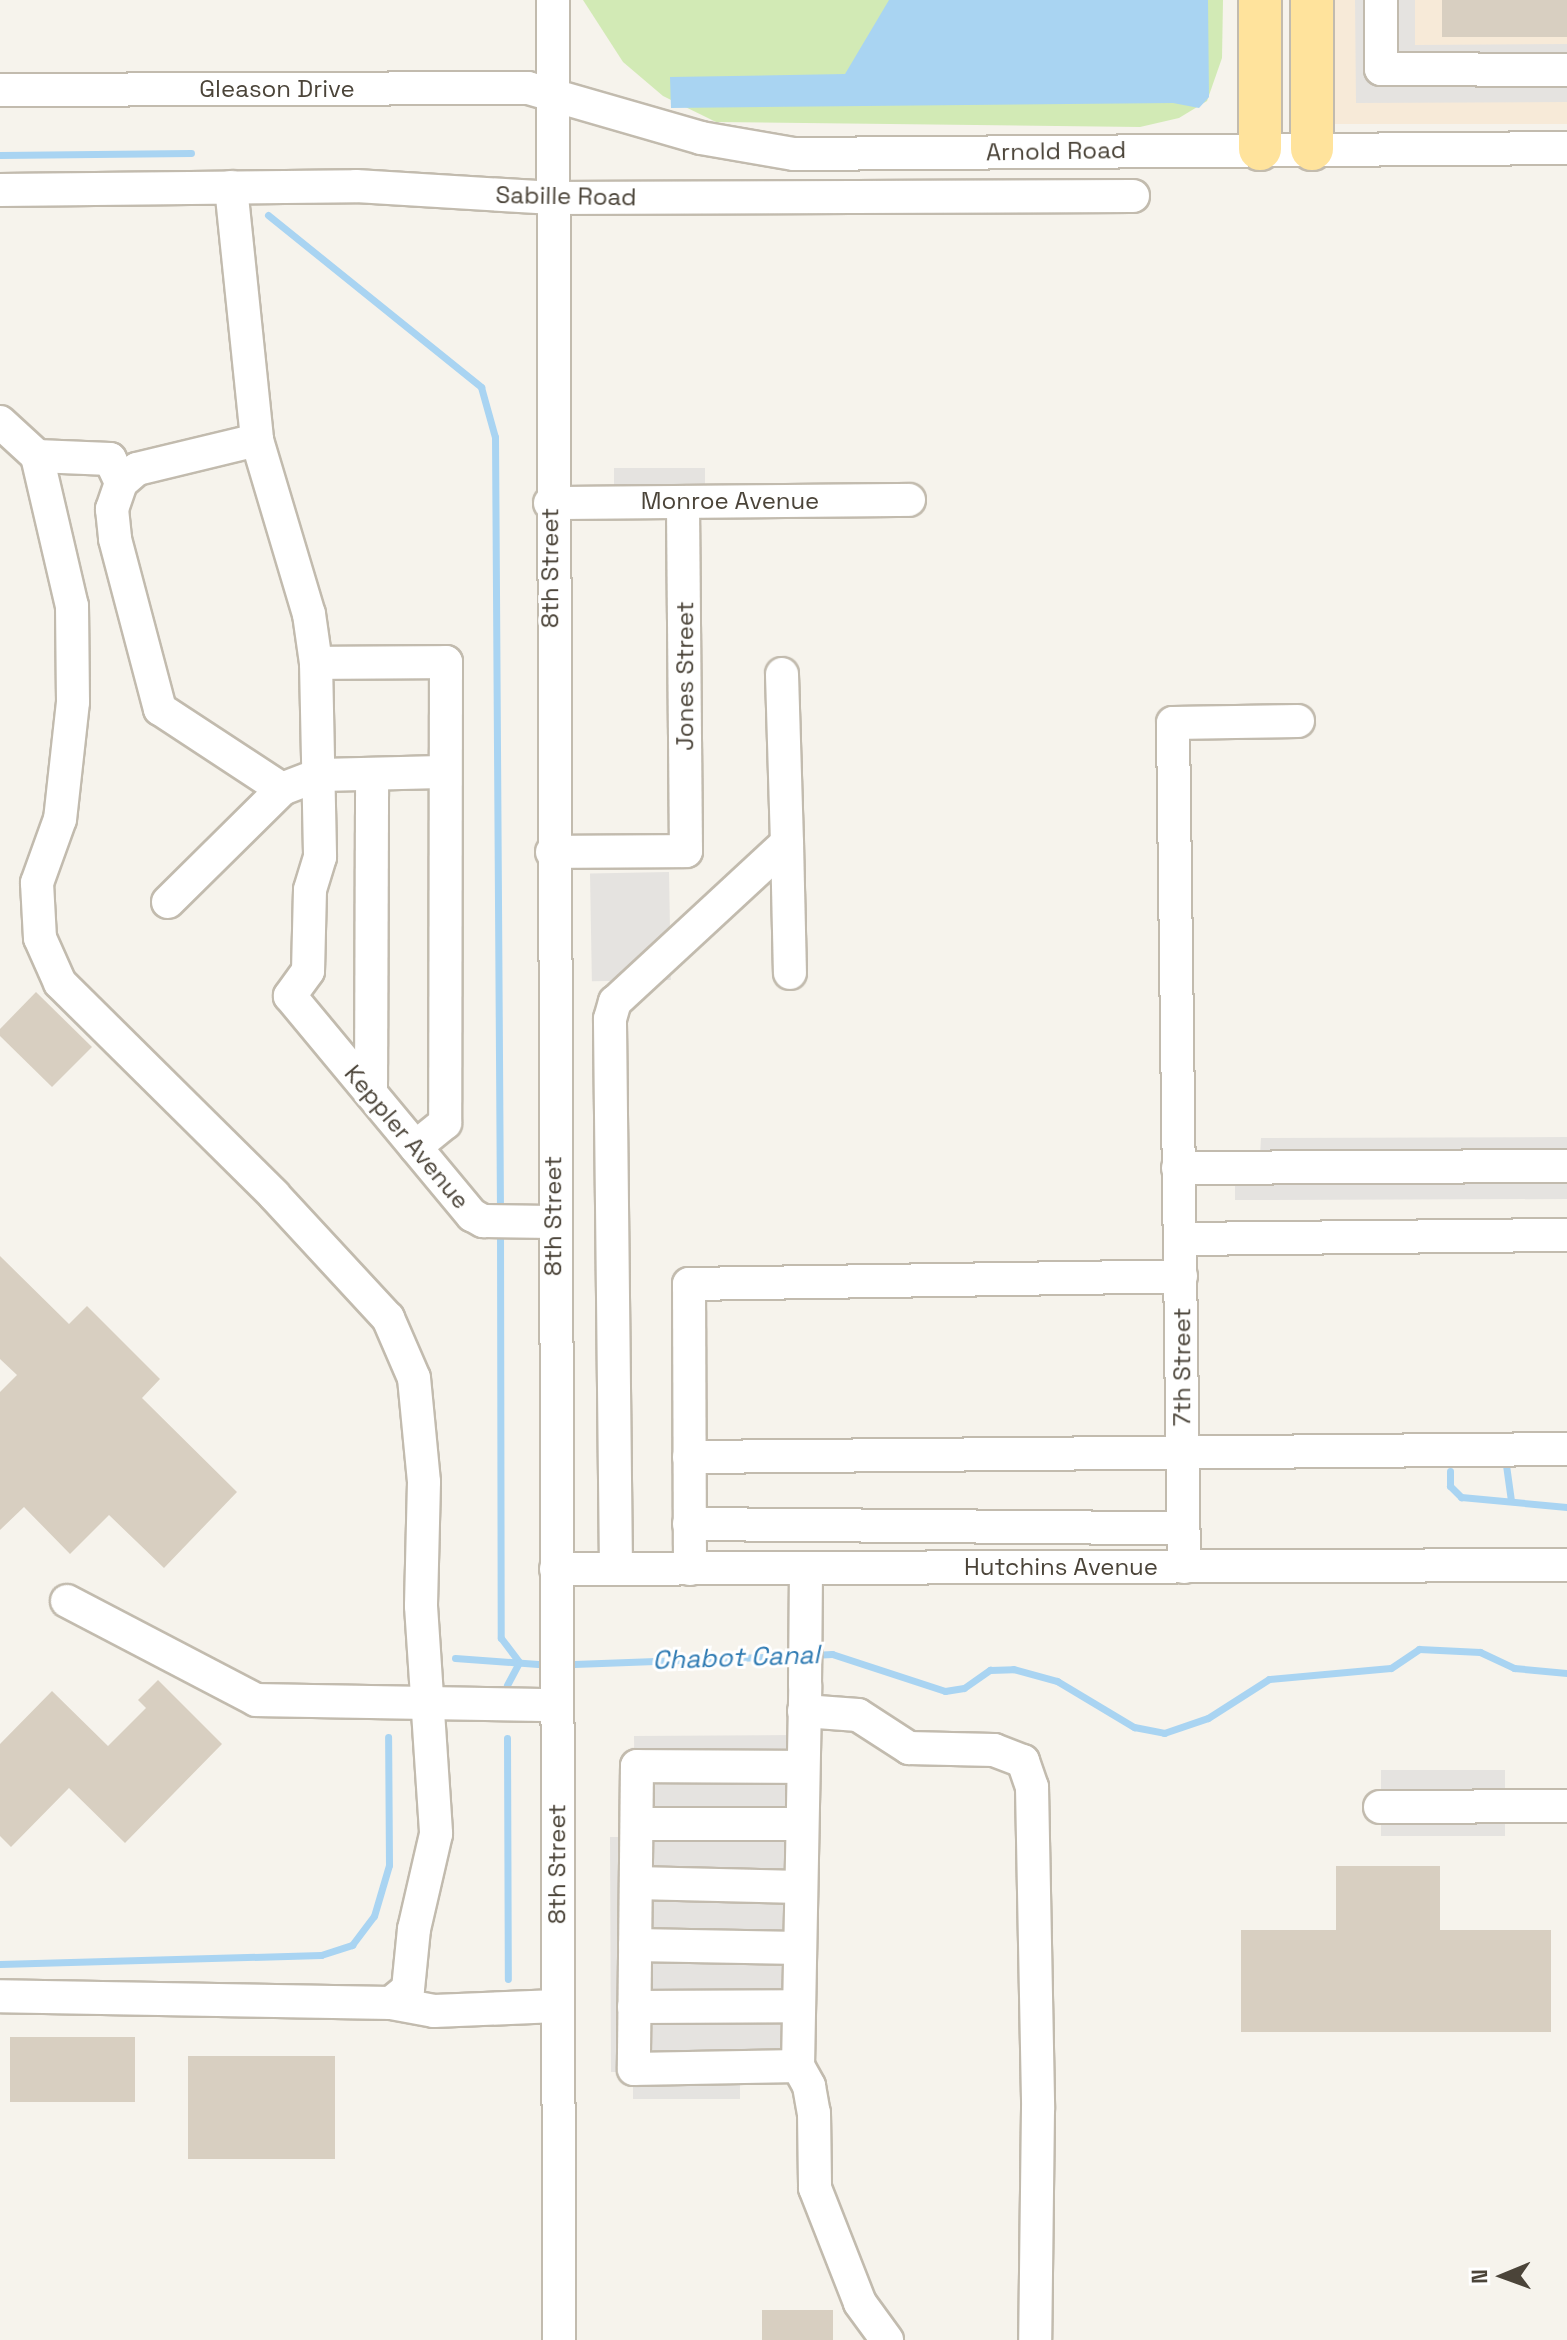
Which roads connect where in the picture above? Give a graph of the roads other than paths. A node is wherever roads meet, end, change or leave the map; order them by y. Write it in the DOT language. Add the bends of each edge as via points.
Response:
graph roads {
  1 [pos="553,0"];
  2 [pos="1260,0"];
  3 [pos="1312,0"];
  4 [pos="1381,0"];
  5 [pos="1567,70"];
  6 [pos="0,90"];
  7 [pos="553,92"];
  8 [pos="1567,148"];
  9 [pos="1260,149"];
  10 [pos="1312,149"];
  11 [pos="231,187"];
  12 [pos="0,190"];
  13 [pos="1133,196"];
  14 [pos="550,198"];
  15 [pos="0,422"];
  16 [pos="257,440"];
  17 [pos="37,456"];
  18 [pos="121,483"];
  19 [pos="909,500"];
  20 [pos="683,502"];
  21 [pos="550,503"];
  22 [pos="316,663"];
  23 [pos="782,674"];
  24 [pos="1298,721"];
  25 [pos="445,772"];
  26 [pos="372,774"];
  27 [pos="318,775"];
  28 [pos="282,789"];
  29 [pos="787,843"];
  30 [pos="552,852"];
  31 [pos="168,902"];
  32 [pos="790,973"];
  33 [pos="371,1093"];
  34 [pos="415,1147"];
  35 [pos="1567,1166"];
  36 [pos="1178,1168"];
  37 [pos="553,1222"];
  38 [pos="1567,1235"];
  39 [pos="1180,1239"];
  40 [pos="1181,1276"];
  41 [pos="1182,1449"];
  42 [pos="1567,1449"];
  43 [pos="689,1457"];
  44 [pos="689,1524"];
  45 [pos="1183,1528"];
  46 [pos="1567,1565"];
  47 [pos="1184,1567"];
  48 [pos="806,1568"];
  49 [pos="556,1569"];
  50 [pos="616,1569"];
  51 [pos="690,1569"];
  52 [pos="67,1601"];
  53 [pos="804,1698"];
  54 [pos="427,1705"];
  55 [pos="556,1705"];
  56 [pos="803,1767"];
  57 [pos="1567,1806"];
  58 [pos="1380,1807"];
  59 [pos="637,1824"];
  60 [pos="802,1824"];
  61 [pos="636,1883"];
  62 [pos="801,1887"];
  63 [pos="635,1945"];
  64 [pos="800,1948"];
  65 [pos="0,1996"];
  66 [pos="391,2003"];
  67 [pos="557,2006"];
  68 [pos="799,2006"];
  69 [pos="634,2007"];
  70 [pos="798,2066"];
  71 [pos="559,2340"];
  72 [pos="887,2340"];
  73 [pos="1035,2340"];
  1 -- 7 [label="street, 8th Street"];
  2 -- 9 [label="main road"];
  3 -- 10 [label="main road"];
  4 -- 5 [label="street" via="1381,69"];
  6 -- 7 [label="street, Gleason Drive"];
  7 -- 9 [label="street, Arnold Road" via="701,138 794,154"];
  7 -- 14 [label="street, 8th Street"];
  8 -- 10 [label="street, Arnold Road"];
  9 -- 10 [label="street, Arnold Road"];
  11 -- 12 [label="street, Sabille Road"];
  11 -- 14 [label="street, Sabille Road" via="356,186"];
  11 -- 16 [label="street"];
  13 -- 14 [label="street, Sabille Road"];
  14 -- 21 [label="street, 8th Street"];
  15 -- 17 [label="street"];
  16 -- 18 [label="street" via="137,469"];
  16 -- 22 [label="street" via="309,614"];
  17 -- 18 [label="street" via="110,459"];
  17 -- 54 [label="street" via="72,606 73,702 60,819 37,883 40,938 60,983 274,1195 388,1318 415,1392 424,1482 421,1606"];
  18 -- 28 [label="street" via="112,509 115,539 160,709"];
  19 -- 20 [label="street, Monroe Avenue"];
  20 -- 21 [label="street, Monroe Avenue"];
  20 -- 30 [label="street, Jones Street" via="686,851"];
  21 -- 30 [label="street, 8th Street"];
  22 -- 25 [label="street" via="446,662"];
  22 -- 27 [label="street"];
  23 -- 29 [label="street"];
  24 -- 36 [label="street, 7th Street" via="1173,723"];
  25 -- 26 [label="street"];
  25 -- 34 [label="street" via="445,1123"];
  26 -- 27 [label="street"];
  26 -- 33 [label="street"];
  27 -- 28 [label="street"];
  27 -- 33 [label="street, Keppler Avenue" via="320,857 310,890 308,971 290,996"];
  28 -- 31 [label="street"];
  29 -- 32 [label="street"];
  29 -- 50 [label="street" via="615,1002 610,1019"];
  30 -- 37 [label="street, 8th Street"];
  33 -- 34 [label="street, Keppler Avenue"];
  34 -- 37 [label="street, Keppler Avenue" via="472,1215"];
  35 -- 36 [label="street"];
  36 -- 39 [label="street, 7th Street"];
  37 -- 49 [label="street, 8th Street"];
  38 -- 39 [label="street"];
  39 -- 40 [label="street, 7th Street"];
  40 -- 41 [label="street, 7th Street"];
  40 -- 43 [label="street" via="689,1284"];
  41 -- 42 [label="street"];
  41 -- 43 [label="street"];
  41 -- 45 [label="street, 7th Street"];
  43 -- 44 [label="street"];
  44 -- 45 [label="street"];
  44 -- 51 [label="street"];
  45 -- 47 [label="street, 7th Street"];
  46 -- 47 [label="street, Hutchins Avenue"];
  47 -- 48 [label="street, Hutchins Avenue"];
  48 -- 51 [label="street, Hutchins Avenue"];
  48 -- 53 [label="street"];
  49 -- 50 [label="street, Hutchins Avenue"];
  49 -- 55 [label="street, 8th Street"];
  50 -- 51 [label="street, Hutchins Avenue"];
  52 -- 54 [label="street" via="256,1700"];
  53 -- 56 [label="street"];
  53 -- 73 [label="street" via="858,1715 909,1748 994,1750 1023,1761 1032,1787 1038,2109"];
  54 -- 55 [label="street"];
  54 -- 66 [label="street" via="436,1834 414,1929 408,1989"];
  55 -- 67 [label="street, 8th Street"];
  56 -- 59 [label="street" via="637,1766"];
  56 -- 60 [label="street"];
  57 -- 58 [label="street"];
  59 -- 60 [label="street"];
  59 -- 61 [label="street"];
  60 -- 62 [label="street"];
  61 -- 62 [label="street"];
  61 -- 63 [label="street"];
  62 -- 64 [label="street"];
  63 -- 64 [label="street"];
  63 -- 69 [label="street"];
  64 -- 68 [label="street"];
  65 -- 66 [label="street"];
  66 -- 67 [label="street" via="434,2011"];
  67 -- 71 [label="street, 8th Street"];
  68 -- 69 [label="street"];
  68 -- 70 [label="street"];
  69 -- 70 [label="street" via="634,2069"];
  70 -- 72 [label="street" via="814,2113 815,2188 860,2303"];
}
